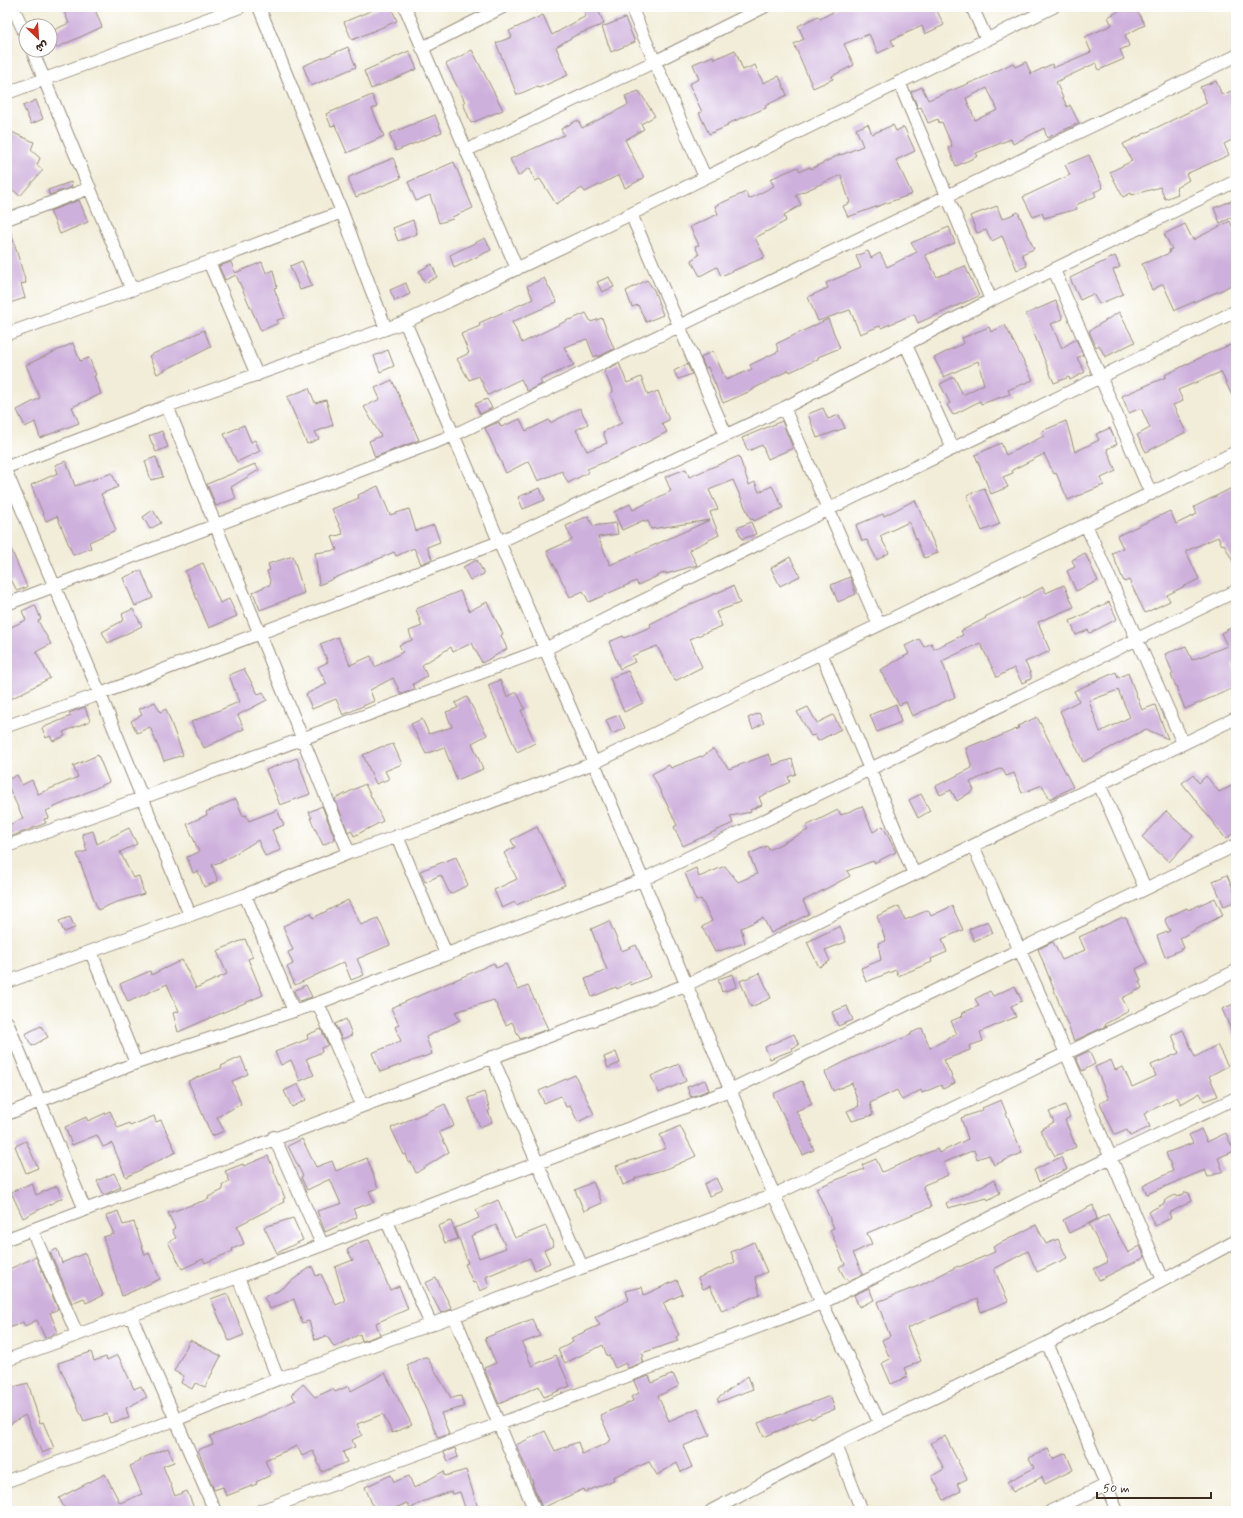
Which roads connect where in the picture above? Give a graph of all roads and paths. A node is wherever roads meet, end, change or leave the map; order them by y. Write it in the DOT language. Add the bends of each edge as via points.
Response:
graph roads {
  1 [pos="14,7"];
  2 [pos="240,7"];
  3 [pos="259,7"];
  4 [pos="405,7"];
  5 [pos="503,7"];
  6 [pos="631,7"];
  7 [pos="764,7"];
  8 [pos="972,7"];
  9 [pos="1053,7"];
  10 [pos="19,18"];
  11 [pos="987,40"];
  12 [pos="422,48"];
  13 [pos="1236,56"];
  14 [pos="35,58"];
  15 [pos="654,62"];
  16 [pos="45,80"];
  17 [pos="899,82"];
  18 [pos="7,93"];
  19 [pos="467,150"];
  20 [pos="705,177"];
  21 [pos="1236,181"];
  22 [pos="90,188"];
  23 [pos="946,198"];
  24 [pos="342,212"];
  25 [pos="631,214"];
  26 [pos="7,219"];
  27 [pos="209,262"];
  28 [pos="517,269"];
  29 [pos="1054,270"];
  30 [pos="132,290"];
  31 [pos="991,300"];
  32 [pos="1236,311"];
  33 [pos="406,322"];
  34 [pos="680,327"];
  35 [pos="386,329"];
  36 [pos="7,334"];
  37 [pos="906,345"];
  38 [pos="258,375"];
  39 [pos="1101,378"];
  40 [pos="167,406"];
  41 [pos="784,408"];
  42 [pos="454,435"];
  43 [pos="726,435"];
  44 [pos="953,449"];
  45 [pos="1236,452"];
  46 [pos="7,467"];
  47 [pos="7,474"];
  48 [pos="1151,494"];
  49 [pos="829,508"];
  50 [pos="215,524"];
  51 [pos="1086,525"];
  52 [pos="499,542"];
  53 [pos="55,586"];
  54 [pos="1236,591"];
  55 [pos="7,604"];
  56 [pos="879,625"];
  57 [pos="260,633"];
  58 [pos="1137,638"];
  59 [pos="545,649"];
  60 [pos="821,654"];
  61 [pos="100,694"];
  62 [pos="1236,718"];
  63 [pos="7,726"];
  64 [pos="304,738"];
  65 [pos="1183,743"];
  66 [pos="594,763"];
  67 [pos="870,768"];
  68 [pos="1100,784"];
  69 [pos="142,798"];
  70 [pos="397,836"];
  71 [pos="1236,844"];
  72 [pos="7,846"];
  73 [pos="972,846"];
  74 [pos="349,853"];
  75 [pos="914,874"];
  76 [pos="642,880"];
  77 [pos="1145,888"];
  78 [pos="245,895"];
  79 [pos="190,915"];
  80 [pos="1020,949"];
  81 [pos="91,952"];
  82 [pos="446,954"];
  83 [pos="1236,971"];
  84 [pos="7,982"];
  85 [pos="686,985"];
  86 [pos="318,1003"];
  87 [pos="294,1011"];
  88 [pos="7,1022"];
  89 [pos="1066,1053"];
  90 [pos="492,1057"];
  91 [pos="136,1063"];
  92 [pos="730,1090"];
  93 [pos="1236,1098"];
  94 [pos="41,1101"];
  95 [pos="362,1105"];
  96 [pos="7,1114"];
  97 [pos="274,1138"];
  98 [pos="1111,1157"];
  99 [pos="537,1162"];
  100 [pos="774,1195"];
  101 [pos="85,1210"];
  102 [pos="386,1219"];
  103 [pos="32,1230"];
  104 [pos="7,1239"];
  105 [pos="1236,1241"];
  106 [pos="322,1244"];
  107 [pos="582,1267"];
  108 [pos="238,1277"];
  109 [pos="1163,1280"];
  110 [pos="822,1303"];
  111 [pos="131,1316"];
  112 [pos="454,1316"];
  113 [pos="431,1324"];
  114 [pos="77,1334"];
  115 [pos="1047,1344"];
  116 [pos="7,1360"];
  117 [pos="278,1379"];
  118 [pos="175,1420"];
  119 [pos="499,1424"];
  120 [pos="880,1424"];
  121 [pos="836,1445"];
  122 [pos="7,1481"];
  123 [pos="1106,1485"];
  124 [pos="215,1511"];
  125 [pos="260,1511"];
  126 [pos="535,1511"];
  127 [pos="711,1511"];
  128 [pos="862,1511"];
  129 [pos="1051,1511"];
  130 [pos="1117,1511"];
  1 -- 10 [label="street"];
  2 -- 16 [label="street"];
  3 -- 24 [label="street"];
  4 -- 12 [label="street"];
  5 -- 12 [label="street"];
  6 -- 15 [label="street"];
  7 -- 15 [label="street"];
  8 -- 11 [label="street"];
  9 -- 11 [label="street"];
  11 -- 17 [label="street"];
  12 -- 19 [label="street"];
  13 -- 23 [label="street"];
  14 -- 16 [label="street"];
  15 -- 19 [label="street"];
  15 -- 20 [label="street"];
  16 -- 18 [label="street"];
  16 -- 22 [label="street"];
  17 -- 20 [label="street"];
  17 -- 23 [label="street"];
  19 -- 28 [label="street"];
  20 -- 25 [label="street"];
  21 -- 29 [label="street"];
  22 -- 26 [label="street"];
  22 -- 30 [label="street"];
  23 -- 31 [label="street"];
  23 -- 34 [label="street"];
  24 -- 27 [label="street"];
  24 -- 35 [label="street"];
  25 -- 28 [label="street"];
  25 -- 34 [label="street"];
  27 -- 30 [label="street"];
  27 -- 38 [label="street"];
  28 -- 33 [label="street"];
  29 -- 31 [label="street"];
  29 -- 39 [label="street"];
  30 -- 36 [label="street"];
  31 -- 37 [label="street"];
  32 -- 39 [label="street"];
  33 -- 35 [label="street"];
  33 -- 42 [label="street"];
  34 -- 42 [label="street"];
  34 -- 43 [label="street"];
  35 -- 38 [label="street"];
  37 -- 41 [label="street"];
  37 -- 44 [label="street"];
  38 -- 40 [label="street"];
  39 -- 44 [label="street"];
  39 -- 48 [label="street"];
  40 -- 46 [label="street"];
  40 -- 50 [label="street"];
  41 -- 43 [label="street"];
  41 -- 49 [label="street"];
  42 -- 50 [label="street"];
  42 -- 52 [label="street"];
  43 -- 52 [label="street"];
  44 -- 49 [label="street"];
  45 -- 48 [label="street"];
  47 -- 53 [label="street"];
  48 -- 51 [label="street"];
  49 -- 56 [label="street"];
  49 -- 59 [label="street"];
  50 -- 53 [label="street"];
  50 -- 57 [label="street"];
  51 -- 56 [label="street"];
  51 -- 58 [label="street"];
  52 -- 57 [label="street"];
  52 -- 59 [label="street"];
  53 -- 55 [label="street"];
  53 -- 61 [label="street"];
  54 -- 58 [label="street"];
  56 -- 60 [label="street"];
  57 -- 61 [label="street"];
  57 -- 64 [label="street"];
  58 -- 65 [label="street"];
  58 -- 67 [label="street"];
  59 -- 64 [label="street"];
  59 -- 66 [label="street"];
  60 -- 66 [label="street"];
  60 -- 67 [label="street"];
  61 -- 63 [label="street"];
  61 -- 69 [label="street"];
  62 -- 65 [label="street"];
  64 -- 69 [label="street"];
  64 -- 74 [label="street"];
  65 -- 68 [label="street"];
  66 -- 70 [label="street"];
  66 -- 76 [label="street"];
  67 -- 75 [label="street"];
  67 -- 76 [label="street"];
  68 -- 73 [label="street"];
  68 -- 77 [label="street"];
  69 -- 72 [label="street"];
  69 -- 79 [label="street"];
  70 -- 74 [label="street"];
  70 -- 82 [label="street"];
  71 -- 77 [label="street"];
  73 -- 75 [label="street"];
  73 -- 80 [label="street"];
  74 -- 78 [label="street"];
  75 -- 85 [label="street"];
  76 -- 82 [label="street"];
  76 -- 85 [label="street"];
  77 -- 80 [label="street"];
  78 -- 79 [label="street"];
  78 -- 87 [label="street"];
  79 -- 81 [label="street"];
  80 -- 89 [label="street"];
  80 -- 92 [label="street"];
  81 -- 84 [label="street"];
  81 -- 91 [label="street"];
  82 -- 86 [label="street"];
  83 -- 89 [label="street"];
  85 -- 90 [label="street"];
  85 -- 92 [label="street"];
  86 -- 87 [label="street"];
  86 -- 95 [label="street"];
  87 -- 91 [label="street"];
  88 -- 94 [label="street"];
  89 -- 98 [label="street"];
  89 -- 100 [label="street"];
  90 -- 95 [label="street"];
  90 -- 99 [label="street"];
  91 -- 94 [label="street"];
  92 -- 99 [label="street"];
  92 -- 100 [label="street"];
  93 -- 98 [label="street"];
  94 -- 96 [label="street"];
  94 -- 101 [label="street"];
  95 -- 97 [label="street"];
  97 -- 101 [label="street"];
  97 -- 106 [label="street"];
  98 -- 109 [label="street"];
  98 -- 110 [label="street"];
  99 -- 102 [label="street"];
  99 -- 107 [label="street"];
  100 -- 107 [label="street"];
  100 -- 110 [label="street"];
  101 -- 103 [label="street"];
  102 -- 106 [label="street"];
  102 -- 113 [label="street"];
  103 -- 104 [label="street"];
  103 -- 114 [label="street"];
  105 -- 109 [label="street"];
  106 -- 108 [label="street"];
  107 -- 112 [label="street"];
  108 -- 111 [label="street"];
  108 -- 117 [label="street"];
  109 -- 115 [label="street"];
  110 -- 119 [label="street"];
  110 -- 120 [label="street"];
  111 -- 114 [label="street"];
  111 -- 118 [label="street"];
  112 -- 113 [label="street"];
  112 -- 119 [label="street"];
  113 -- 117 [label="street"];
  114 -- 116 [label="street"];
  115 -- 120 [label="street"];
  115 -- 123 [label="street"];
  117 -- 118 [label="street"];
  118 -- 122 [label="street"];
  118 -- 124 [label="street"];
  119 -- 125 [label="street"];
  119 -- 126 [label="street"];
  120 -- 121 [label="street"];
  121 -- 127 [label="street"];
  121 -- 128 [label="street"];
  123 -- 129 [label="street"];
  123 -- 130 [label="street"];
}
